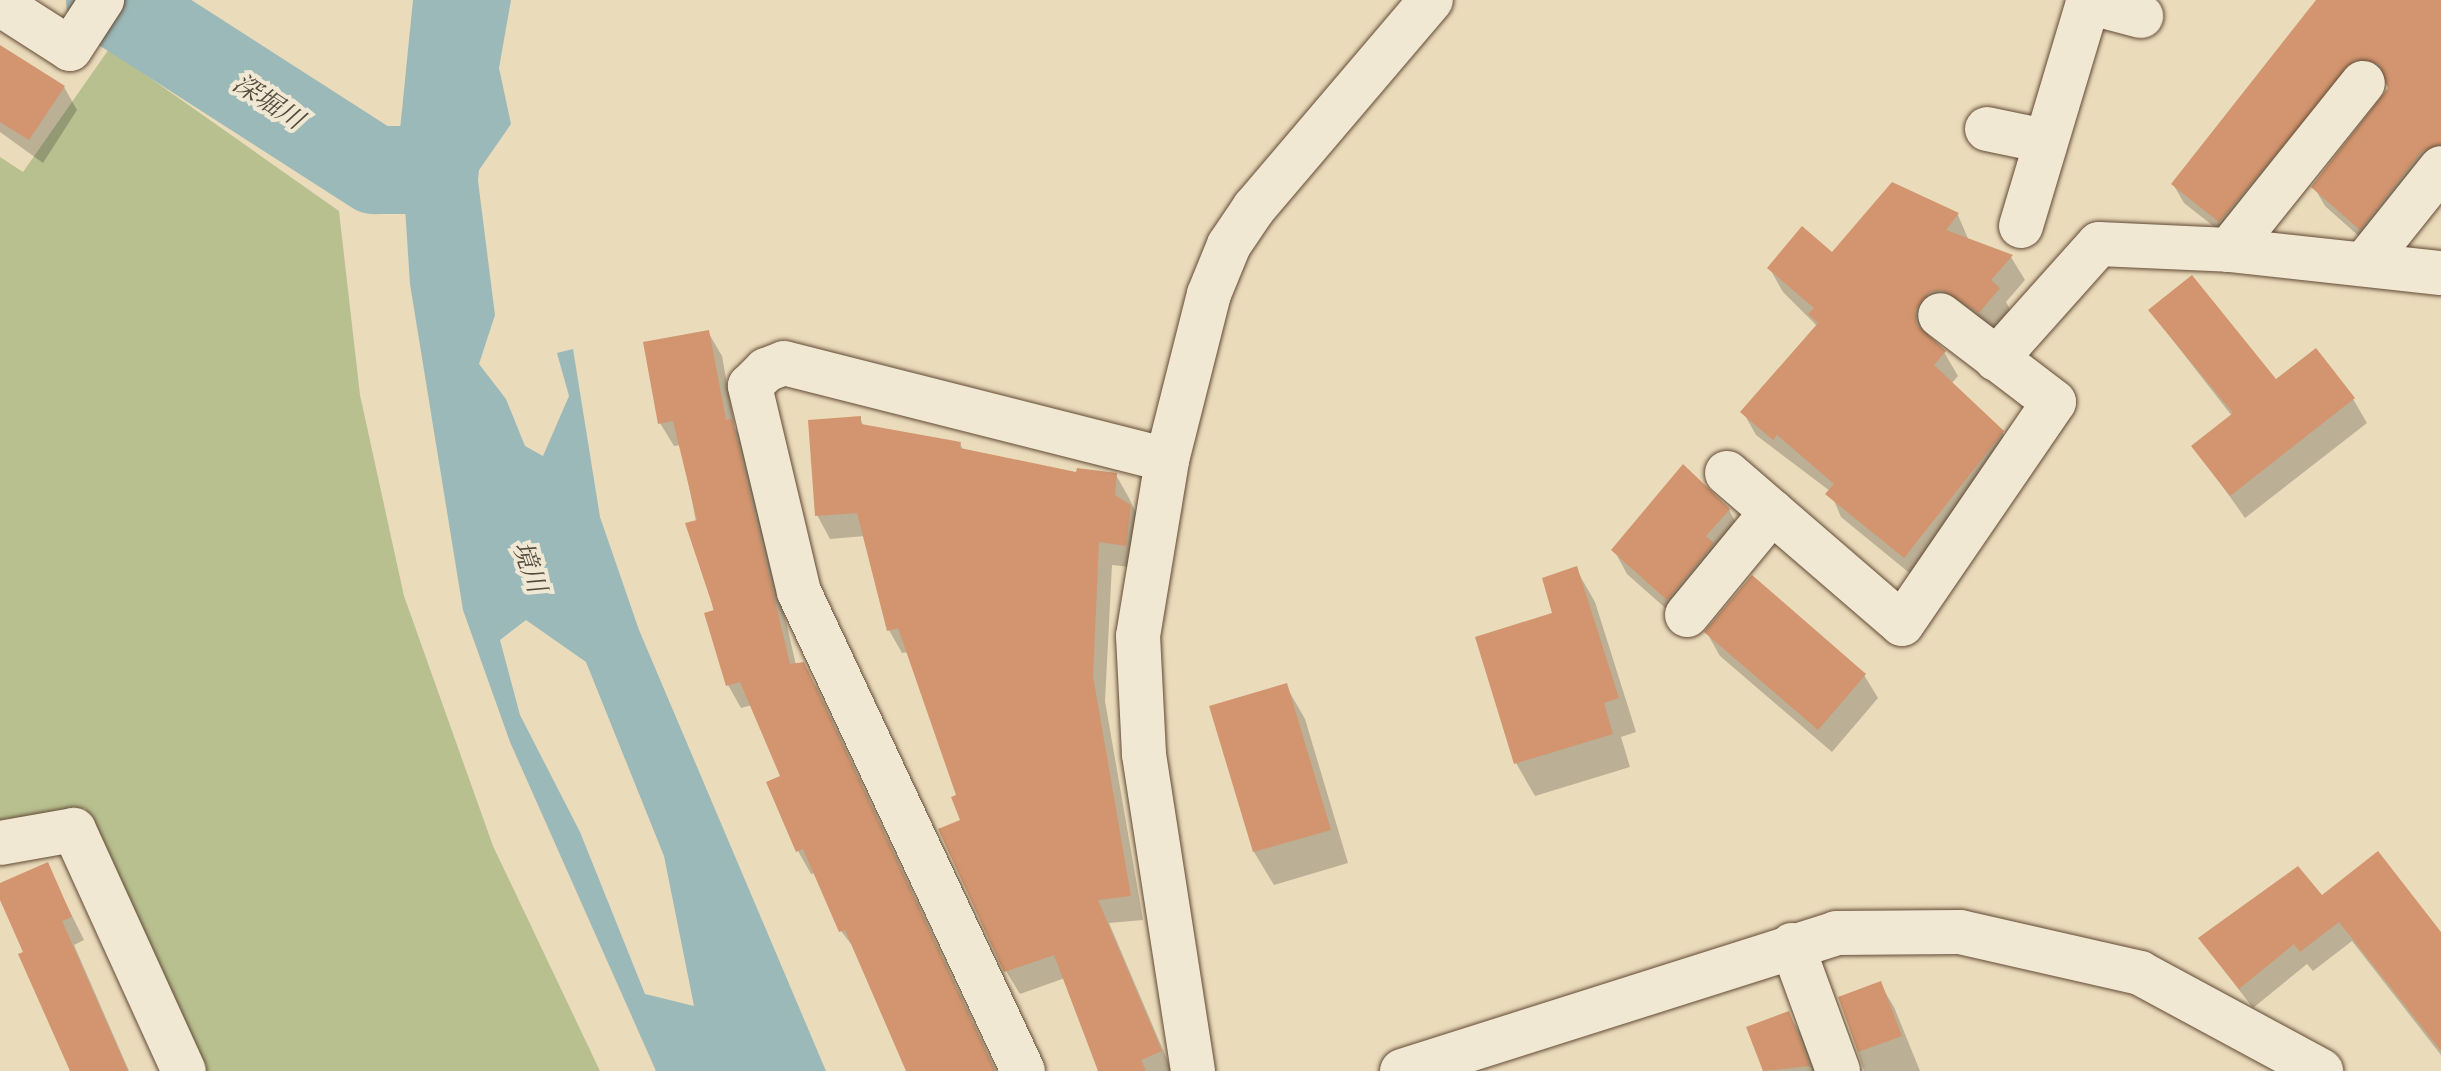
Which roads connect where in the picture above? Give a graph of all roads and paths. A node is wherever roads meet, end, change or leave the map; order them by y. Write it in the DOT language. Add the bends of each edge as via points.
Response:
graph roads {
  1 [pos="1431,0"];
  2 [pos="2088,1"];
  3 [pos="0,4"];
  4 [pos="92,14"];
  5 [pos="2141,16"];
  6 [pos="2363,83"];
  7 [pos="1987,129"];
  8 [pos="2045,141"];
  9 [pos="2441,168"];
  10 [pos="2021,226"];
  11 [pos="2229,250"];
  12 [pos="2366,262"];
  13 [pos="2441,273"];
  14 [pos="1940,315"];
  15 [pos="1996,359"];
  16 [pos="1167,460"];
  17 [pos="1727,473"];
  18 [pos="1772,512"];
  19 [pos="1687,615"];
  20 [pos="0,843"];
  21 [pos="1792,945"];
  22 [pos="1484,1059"];
  23 [pos="184,1071"];
  24 [pos="1023,1071"];
  25 [pos="1193,1071"];
  26 [pos="1402,1071"];
  27 [pos="1838,1071"];
  28 [pos="2321,1071"];
  1 -- 16 [label="street" via="1254,208 1229,245 1209,294"];
  2 -- 5 [label="street"];
  2 -- 8 [label="street"];
  3 -- 4 [label="street" via="70,49"];
  6 -- 11 [label="street"];
  7 -- 8 [label="street"];
  8 -- 10 [label="street"];
  9 -- 12 [label="street"];
  11 -- 12 [label="street"];
  11 -- 15 [label="street" via="2099,244"];
  12 -- 13 [label="street"];
  14 -- 15 [label="street"];
  15 -- 18 [label="street" via="2054,402 1902,624"];
  16 -- 24 [label="street" via="784,363 766,370 750,386 799,592"];
  16 -- 25 [label="street" via="1138,636 1144,754"];
  17 -- 18 [label="street"];
  18 -- 19 [label="street"];
  20 -- 23 [label="street" via="74,830"];
  21 -- 22 [label="street"];
  21 -- 27 [label="street"];
  21 -- 28 [label="street" via="1836,933 1960,932 2044,948 2140,973"];
  22 -- 26 [label="street"];
}
